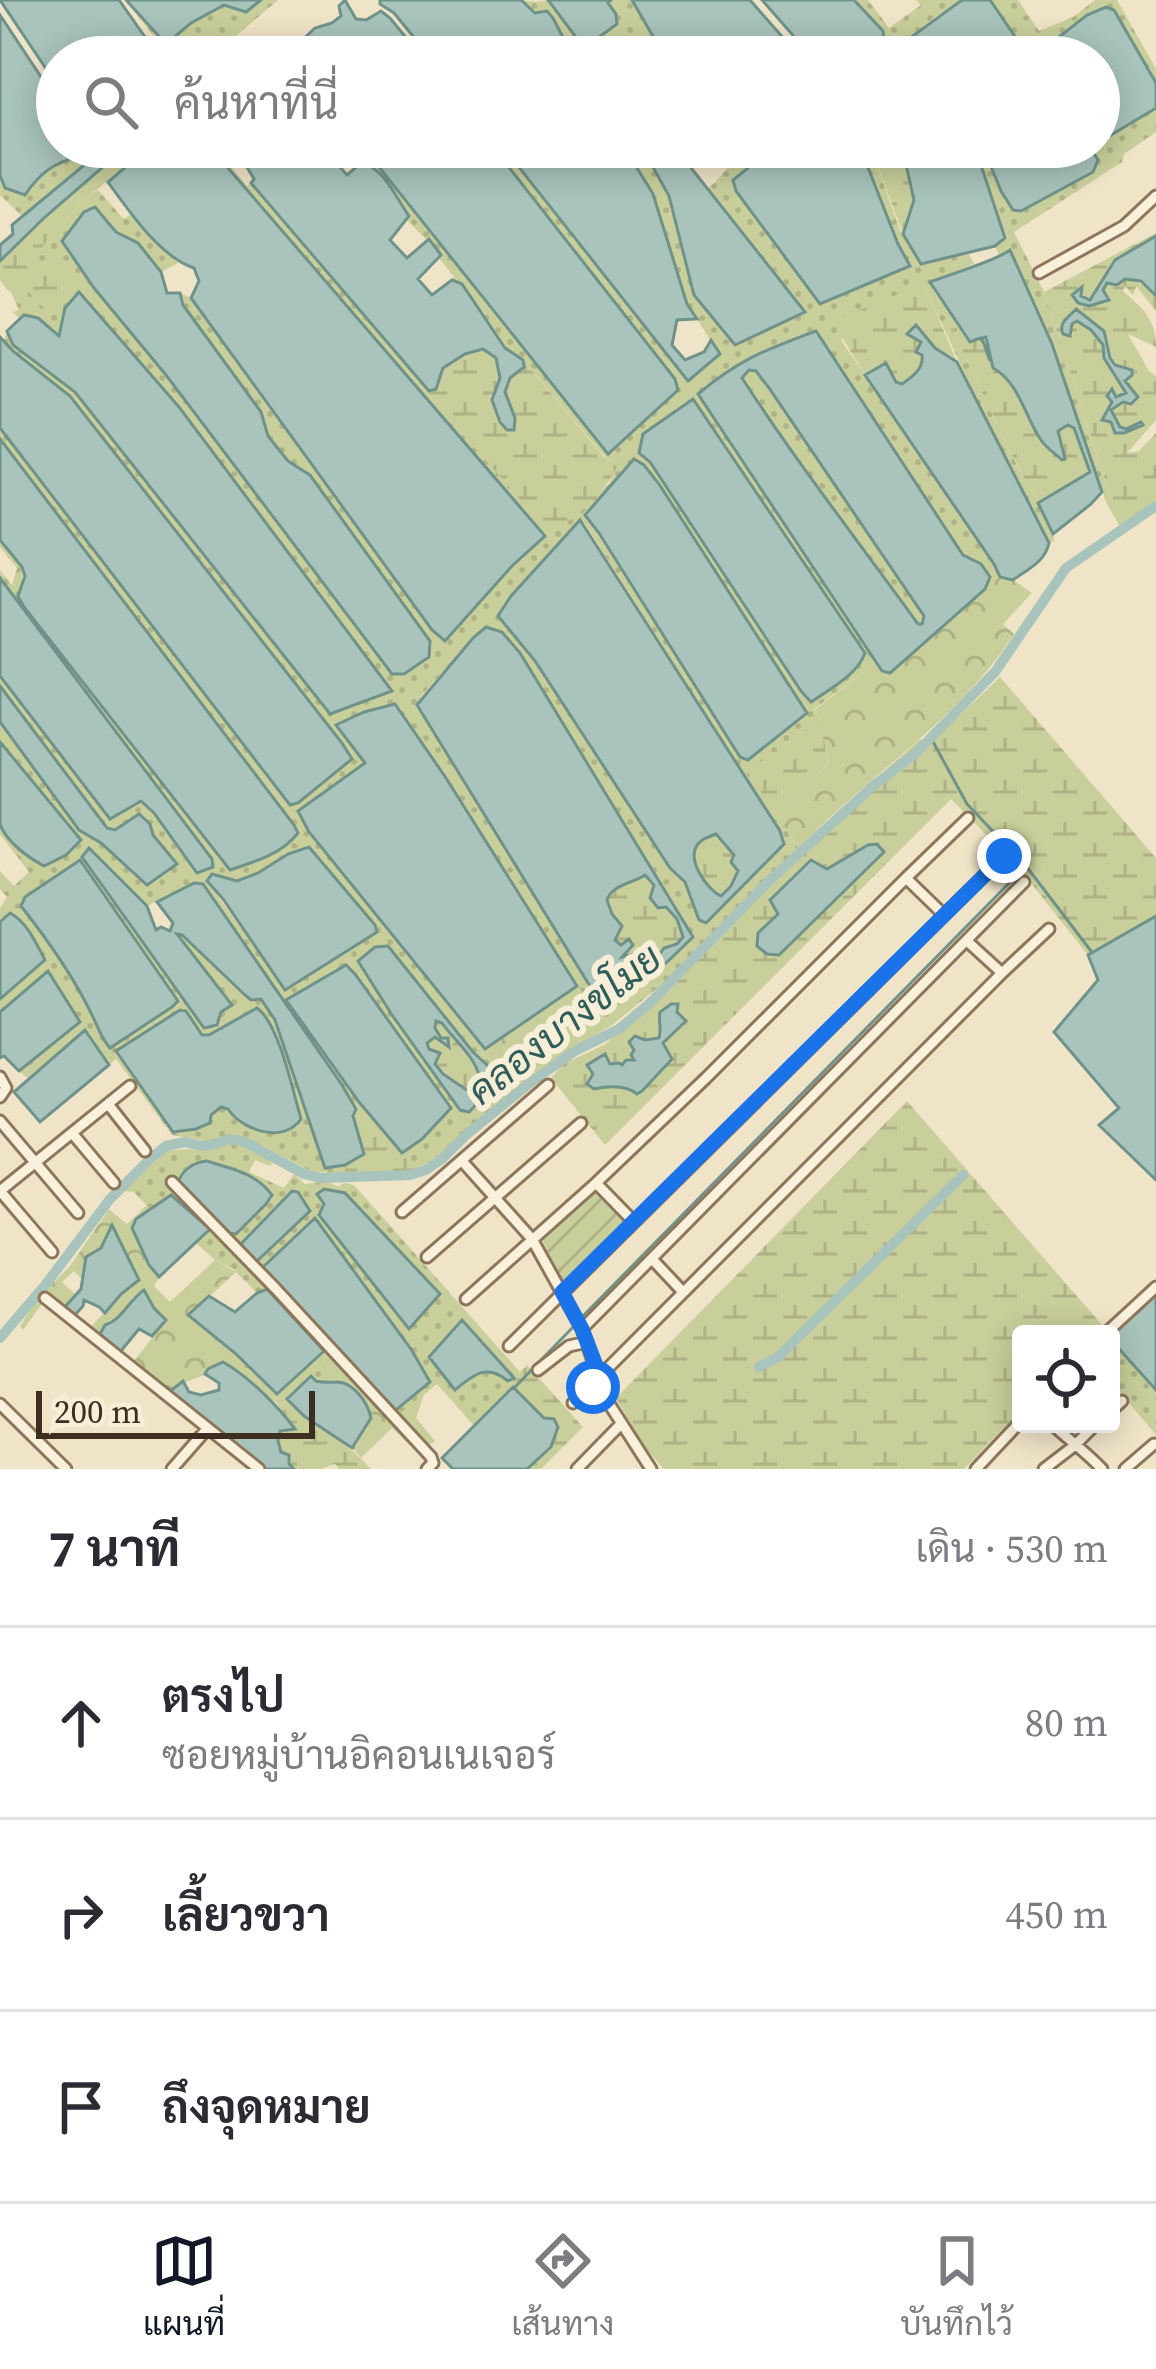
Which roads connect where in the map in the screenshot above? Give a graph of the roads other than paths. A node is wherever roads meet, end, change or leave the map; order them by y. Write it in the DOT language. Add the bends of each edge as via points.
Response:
graph roads {
  1 [pos="1156,196"];
  2 [pos="1039,273"];
  3 [pos="968,818"];
  4 [pos="1004,856"];
  5 [pos="906,878"];
  6 [pos="1024,882"];
  7 [pos="944,915"];
  8 [pos="1049,929"];
  9 [pos="967,941"];
  10 [pos="1002,973"];
  11 [pos="0,1077"];
  12 [pos="548,1085"];
  13 [pos="130,1086"];
  14 [pos="0,1097"];
  15 [pos="108,1104"];
  16 [pos="0,1121"];
  17 [pos="581,1123"];
  18 [pos="72,1133"];
  19 [pos="145,1151"];
  20 [pos="462,1161"];
  21 [pos="37,1162"];
  22 [pos="172,1181"];
  23 [pos="596,1183"];
  24 [pos="114,1184"];
  25 [pos="0,1192"];
  26 [pos="497,1198"];
  27 [pos="402,1211"];
  28 [pos="78,1213"];
  29 [pos="634,1222"];
  30 [pos="532,1239"];
  31 [pos="52,1252"];
  32 [pos="427,1257"];
  33 [pos="652,1258"];
  34 [pos="1156,1287"];
  35 [pos="562,1292"];
  36 [pos="683,1292"];
  37 [pos="45,1298"];
  38 [pos="466,1299"];
  39 [pos="579,1324"];
  40 [pos="1116,1325"];
  41 [pos="587,1342"];
  42 [pos="509,1346"];
  43 [pos="538,1370"];
  44 [pos="600,1378"];
  45 [pos="1123,1401"];
  46 [pos="573,1403"];
  47 [pos="0,1404"];
  48 [pos="1120,1404"];
  49 [pos="621,1424"];
  50 [pos="207,1429"];
  51 [pos="1012,1430"];
  52 [pos="1064,1433"];
  53 [pos="1080,1433"];
  54 [pos="1086,1433"];
  55 [pos="1082,1436"];
  56 [pos="1154,1444"];
  57 [pos="1079,1448"];
  58 [pos="66,1469"];
  59 [pos="172,1469"];
  60 [pos="259,1469"];
  61 [pos="427,1469"];
  62 [pos="577,1469"];
  63 [pos="652,1469"];
  64 [pos="976,1469"];
  65 [pos="1044,1469"];
  66 [pos="1102,1469"];
  67 [pos="1126,1469"];
  1 -- 2 [label="street" via="1124,226"];
  3 -- 5 [label="street"];
  4 -- 7 [label="street"];
  5 -- 7 [label="street"];
  5 -- 23 [label="street"];
  6 -- 9 [label="street"];
  7 -- 29 [label="street"];
  8 -- 10 [label="street"];
  9 -- 10 [label="street"];
  9 -- 33 [label="street"];
  10 -- 36 [label="street"];
  11 -- 14 [label="street"];
  12 -- 20 [label="street"];
  13 -- 15 [label="street"];
  15 -- 18 [label="street"];
  15 -- 19 [label="street"];
  16 -- 21 [label="street"];
  17 -- 26 [label="street"];
  18 -- 21 [label="street"];
  18 -- 24 [label="street"];
  20 -- 26 [label="street"];
  20 -- 27 [label="street"];
  21 -- 25 [label="street"];
  21 -- 28 [label="street"];
  22 -- 61 [label="street" via="431,1457"];
  23 -- 29 [label="street"];
  23 -- 30 [label="street"];
  25 -- 31 [label="street"];
  26 -- 30 [label="street"];
  26 -- 32 [label="street"];
  29 -- 35 [label="street"];
  30 -- 35 [label="street"];
  30 -- 38 [label="street"];
  33 -- 36 [label="street"];
  33 -- 39 [label="street"];
  34 -- 40 [label="street"];
  35 -- 39 [label="street"];
  35 -- 42 [label="street"];
  36 -- 44 [label="street"];
  37 -- 50 [label="street"];
  39 -- 41 [label="street"];
  41 -- 43 [label="street"];
  41 -- 44 [label="street"];
  44 -- 46 [label="street"];
  44 -- 49 [label="street"];
  45 -- 48 [label="street"];
  47 -- 58 [label="street"];
  49 -- 62 [label="street"];
  49 -- 63 [label="street"];
  50 -- 59 [label="street"];
  50 -- 60 [label="street"];
  51 -- 64 [label="street"];
  52 -- 57 [label="street"];
  53 -- 55 [label="street"];
  54 -- 55 [label="street"];
  55 -- 57 [label="street"];
  56 -- 67 [label="street"];
  57 -- 65 [label="street"];
  57 -- 66 [label="street"];
}
